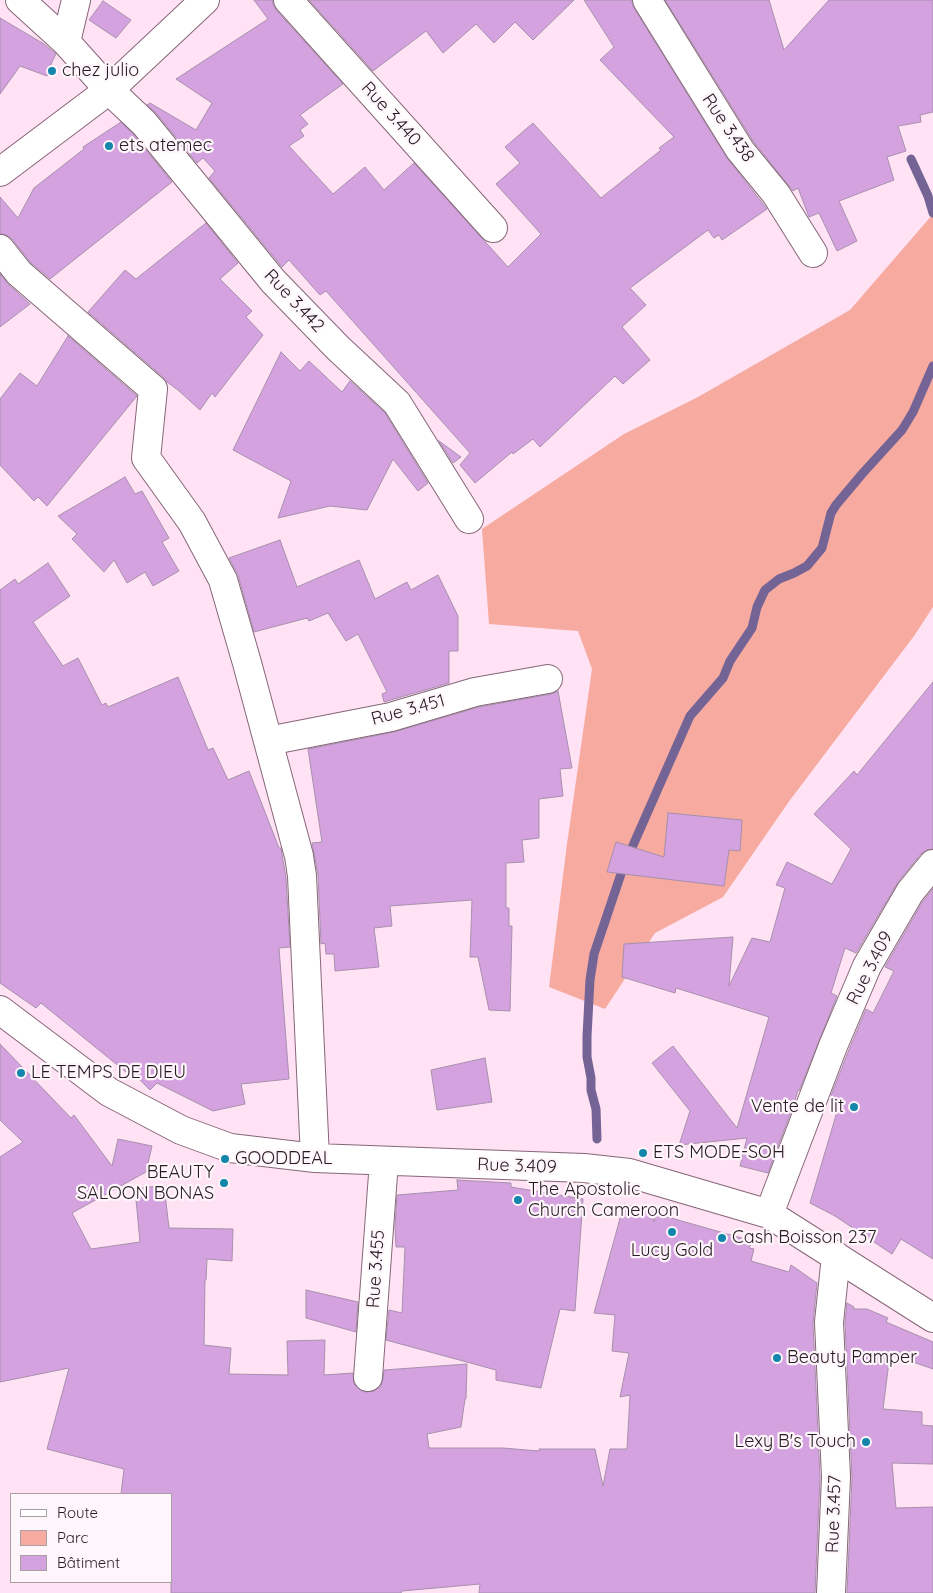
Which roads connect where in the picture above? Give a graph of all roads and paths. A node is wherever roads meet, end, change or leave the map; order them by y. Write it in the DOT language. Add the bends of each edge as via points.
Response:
graph roads {
  1 [pos="20,0"];
  2 [pos="76,0"];
  3 [pos="205,0"];
  4 [pos="288,0"];
  5 [pos="647,0"];
  6 [pos="66,42"];
  7 [pos="109,90"];
  8 [pos="0,172"];
  9 [pos="493,228"];
  10 [pos="0,249"];
  11 [pos="813,253"];
  12 [pos="469,518"];
  13 [pos="548,679"];
  14 [pos="268,741"];
  15 [pos="933,864"];
  16 [pos="0,1010"];
  17 [pos="315,1158"];
  18 [pos="384,1161"];
  19 [pos="769,1214"];
  20 [pos="836,1256"];
  21 [pos="933,1318"];
  22 [pos="368,1377"];
  23 [pos="831,1593"];
  1 -- 6 [label="street, Rue 3.442"];
  2 -- 6 [label="street"];
  3 -- 7 [label="street"];
  4 -- 9 [label="street, Rue 3.440"];
  5 -- 11 [label="street, Rue 3.438" via="740,150 776,194"];
  6 -- 7 [label="street, Rue 3.442"];
  7 -- 8 [label="street"];
  7 -- 12 [label="street, Rue 3.442" via="150,131 273,281 397,403"];
  10 -- 14 [label="street" via="18,273 153,389 146,458 192,522 223,580"];
  13 -- 14 [label="street, Rue 3.451" via="475,692 391,717"];
  14 -- 17 [label="street" via="302,876"];
  15 -- 19 [label="street, Rue 3.409" via="910,892 867,966"];
  16 -- 17 [label="street, Rue 3.409" via="108,1092 181,1130 230,1148"];
  17 -- 18 [label="street, Rue 3.409"];
  18 -- 19 [label="street, Rue 3.409" via="584,1168 629,1173"];
  18 -- 22 [label="street, Rue 3.455"];
  19 -- 20 [label="street"];
  20 -- 21 [label="street"];
  20 -- 23 [label="street, Rue 3.457" via="829,1322 836,1477"];
}
